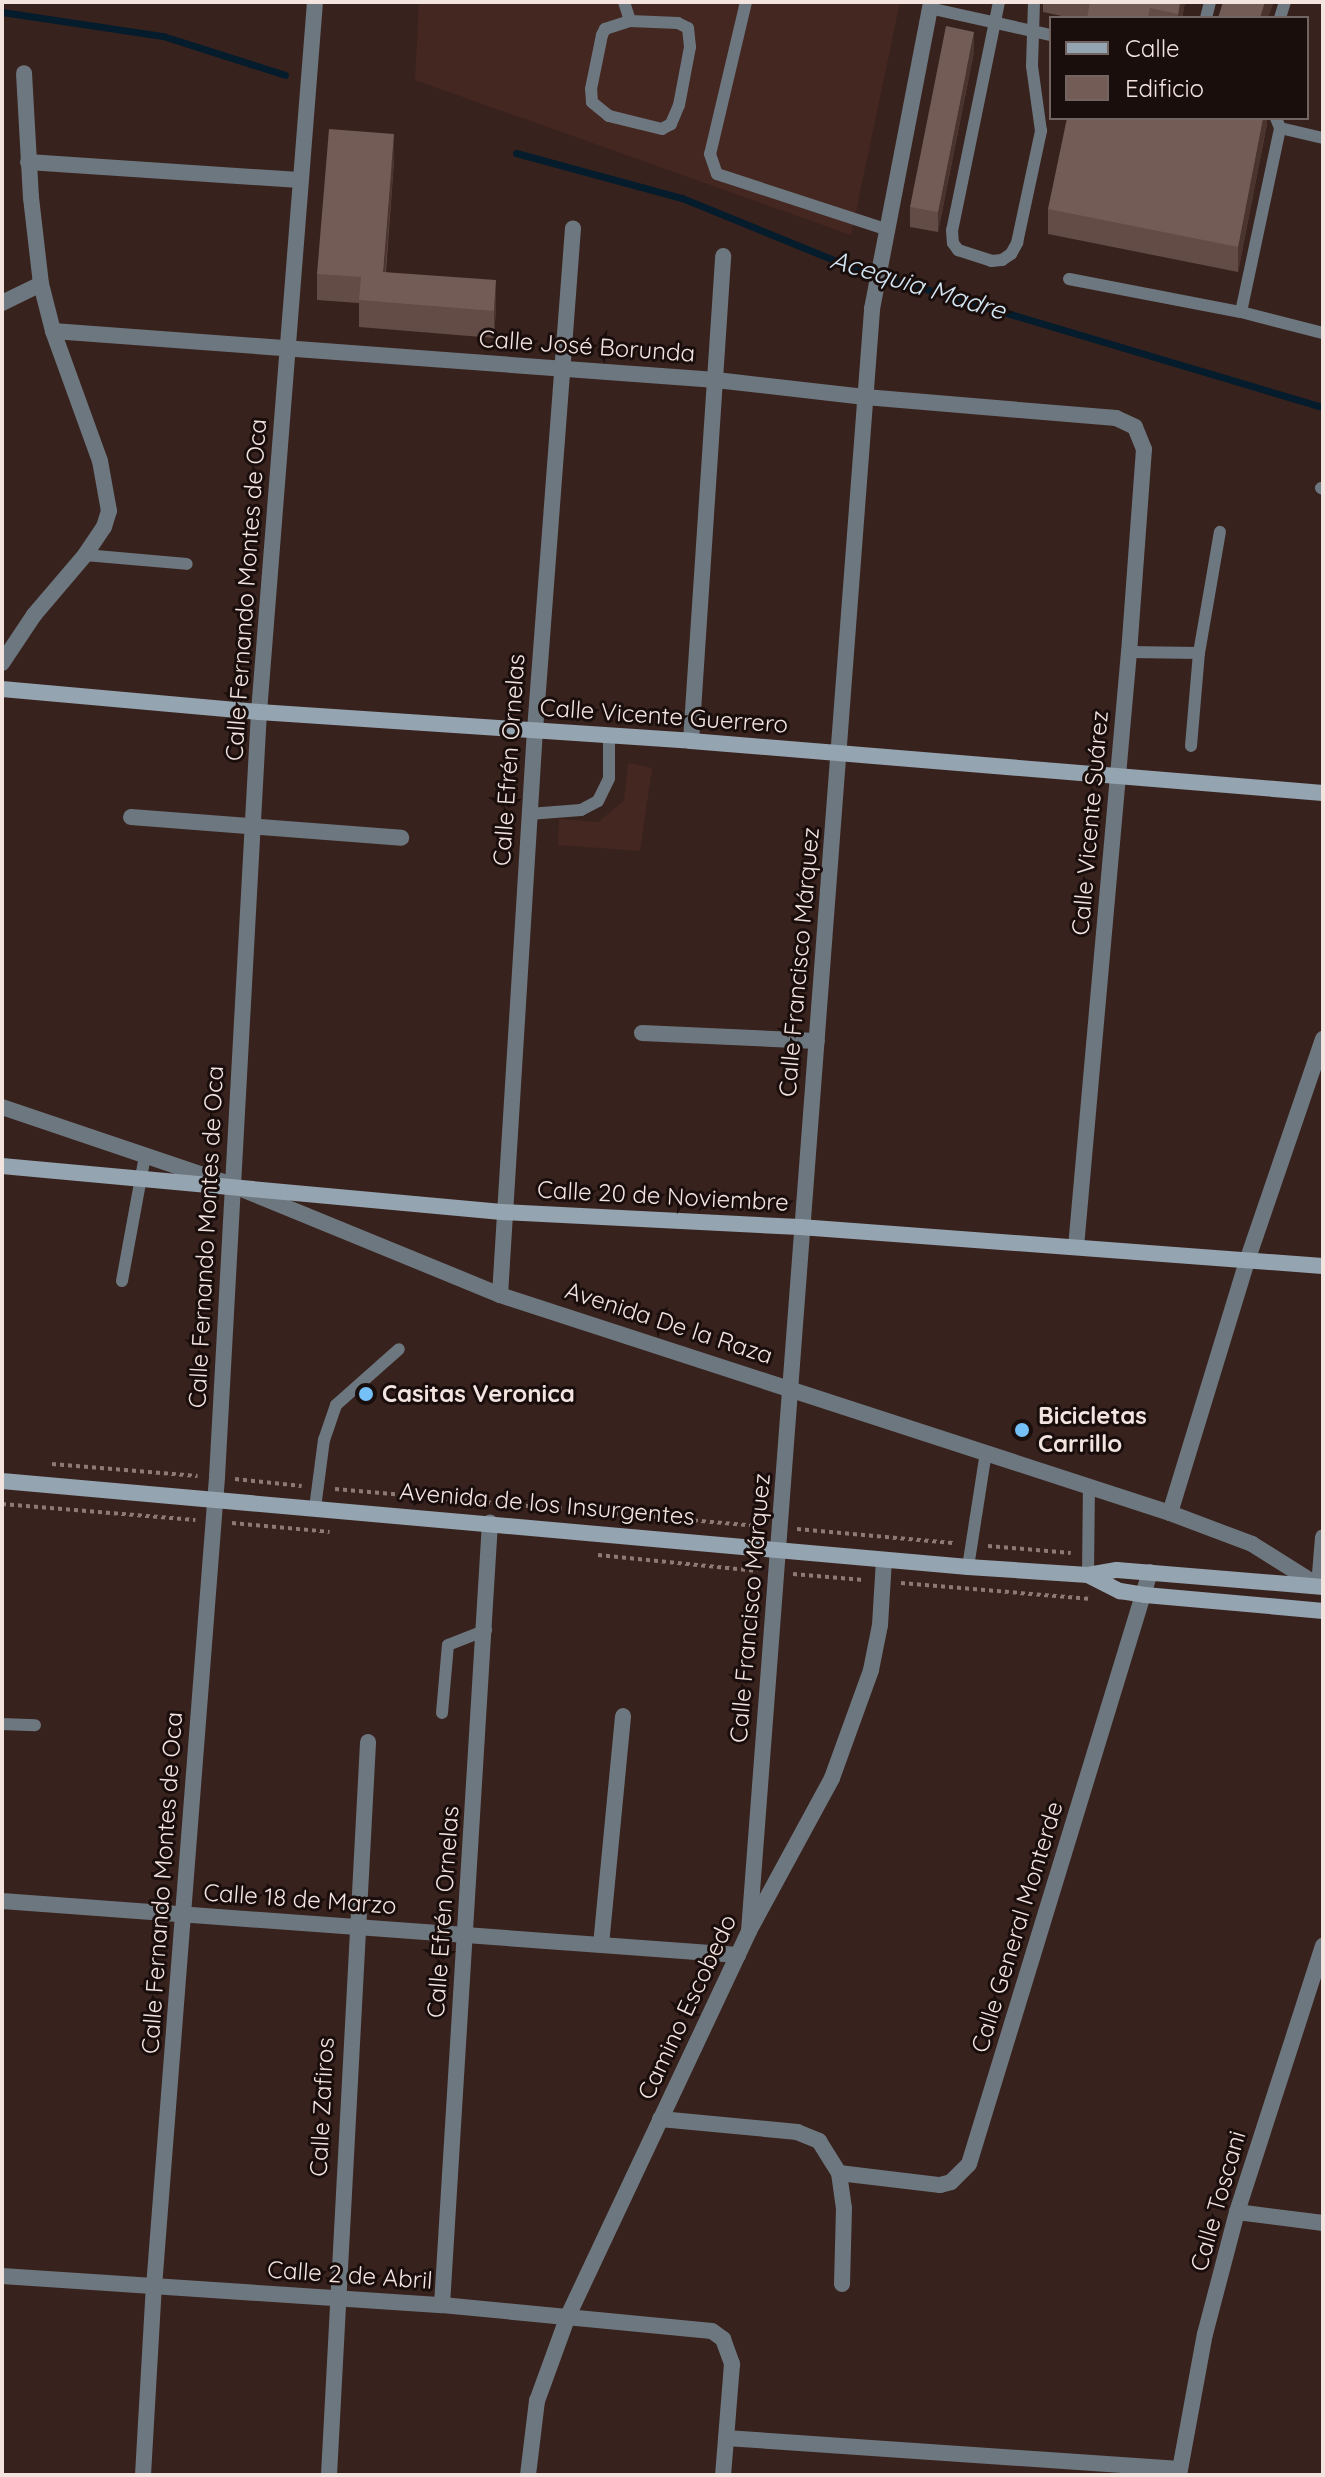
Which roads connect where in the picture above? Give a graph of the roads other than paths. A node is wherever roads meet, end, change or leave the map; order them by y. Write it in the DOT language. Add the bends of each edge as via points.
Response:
graph roads {
  1 [pos="315,2"];
  2 [pos="624,2"];
  3 [pos="746,2"];
  4 [pos="999,2"];
  5 [pos="1034,2"];
  6 [pos="930,5"];
  7 [pos="630,21"];
  8 [pos="996,22"];
  9 [pos="1031,32"];
  10 [pos="1049,35"];
  11 [pos="24,73"];
  12 [pos="1278,123"];
  13 [pos="1323,138"];
  14 [pos="28,162"];
  15 [pos="299,180"];
  16 [pos="573,228"];
  17 [pos="885,229"];
  18 [pos="723,256"];
  19 [pos="1069,279"];
  20 [pos="41,284"];
  21 [pos="2,303"];
  22 [pos="1241,312"];
  23 [pos="53,331"];
  24 [pos="1323,333"];
  25 [pos="288,347"];
  26 [pos="562,368"];
  27 [pos="716,380"];
  28 [pos="865,397"];
  29 [pos="1116,418"];
  30 [pos="1220,532"];
  31 [pos="85,555"];
  32 [pos="187,564"];
  33 [pos="1129,652"];
  34 [pos="1199,653"];
  35 [pos="2,663"];
  36 [pos="2,689"];
  37 [pos="259,712"];
  38 [pos="535,730"];
  39 [pos="609,735"];
  40 [pos="691,741"];
  41 [pos="1191,746"];
  42 [pos="841,754"];
  43 [pos="1119,775"];
  44 [pos="1323,793"];
  45 [pos="529,814"];
  46 [pos="131,817"];
  47 [pos="254,826"];
  48 [pos="401,838"];
  49 [pos="642,1033"];
  50 [pos="1323,1039"];
  51 [pos="817,1041"];
  52 [pos="2,1107"];
  53 [pos="145,1156"];
  54 [pos="2,1166"];
  55 [pos="138,1178"];
  56 [pos="232,1185"];
  57 [pos="502,1212"];
  58 [pos="800,1227"];
  59 [pos="1076,1247"];
  60 [pos="1247,1261"];
  61 [pos="1323,1266"];
  62 [pos="122,1281"];
  63 [pos="500,1295"];
  64 [pos="399,1349"];
  65 [pos="791,1387"];
  66 [pos="986,1452"];
  67 [pos="2,1481"];
  68 [pos="1089,1486"];
  69 [pos="215,1500"];
  70 [pos="315,1508"];
  71 [pos="1170,1513"];
  72 [pos="490,1522"];
  73 [pos="1323,1537"];
  74 [pos="780,1550"];
  75 [pos="884,1560"];
  76 [pos="968,1567"];
  77 [pos="1150,1572"];
  78 [pos="1088,1575"];
  79 [pos="1321,1587"];
  80 [pos="1145,1595"];
  81 [pos="1323,1611"];
  82 [pos="486,1630"];
  83 [pos="442,1713"];
  84 [pos="623,1716"];
  85 [pos="2,1724"];
  86 [pos="35,1725"];
  87 [pos="368,1742"];
  88 [pos="2,1901"];
  89 [pos="184,1914"];
  90 [pos="356,1927"];
  91 [pos="749,1931"];
  92 [pos="465,1935"];
  93 [pos="601,1945"];
  94 [pos="1323,1946"];
  95 [pos="738,1955"];
  96 [pos="660,2119"];
  97 [pos="839,2173"];
  98 [pos="1237,2212"];
  99 [pos="1323,2223"];
  100 [pos="2,2276"];
  101 [pos="842,2284"];
  102 [pos="154,2287"];
  103 [pos="336,2298"];
  104 [pos="442,2305"];
  105 [pos="568,2316"];
  106 [pos="726,2438"];
  107 [pos="1180,2472"];
  108 [pos="143,2475"];
  109 [pos="329,2475"];
  110 [pos="528,2475"];
  111 [pos="723,2475"];
  1 -- 15 [label="street, Calle Fernando Montes de Oca"];
  2 -- 7 [label="lane"];
  3 -- 17 [label="lane" via="710,154 717,174"];
  4 -- 8 [label="lane"];
  5 -- 9 [label="lane"];
  6 -- 8 [label="lane"];
  6 -- 17 [label="street, Calle Francisco Márquez"];
  7 -- 7 [label="lane" via="688,28 690,47 679,105 671,124 662,129 609,116 592,102 593,73 605,29"];
  8 -- 9 [label="lane"];
  8 -- 9 [label="lane" via="952,230 958,250 991,261 1011,254 1017,243 1041,131"];
  9 -- 10 [label="lane"];
  11 -- 14 [label="street"];
  12 -- 13 [label="lane"];
  12 -- 22 [label="lane"];
  14 -- 15 [label="street"];
  14 -- 20 [label="street"];
  15 -- 25 [label="street, Calle Fernando Montes de Oca"];
  16 -- 26 [label="street, Calle Efrén Ornelas"];
  17 -- 28 [label="street, Calle Francisco Márquez"];
  18 -- 27 [label="street"];
  19 -- 22 [label="lane"];
  20 -- 21 [label="street"];
  20 -- 23 [label="street"];
  22 -- 24 [label="lane"];
  23 -- 25 [label="street, Calle José Borunda"];
  23 -- 31 [label="street" via="108,494 104,527"];
  25 -- 26 [label="street, Calle José Borunda"];
  25 -- 37 [label="street, Calle Fernando Montes de Oca"];
  26 -- 27 [label="street, Calle José Borunda"];
  26 -- 38 [label="street, Calle Efrén Ornelas"];
  27 -- 28 [label="street, Calle José Borunda"];
  27 -- 40 [label="street"];
  28 -- 29 [label="street, Calle José Borunda"];
  28 -- 42 [label="street, Calle Francisco Márquez"];
  29 -- 33 [label="street, Calle Vicente Suárez" via="1135,427 1144,449"];
  30 -- 34 [label="lane"];
  31 -- 32 [label="lane"];
  31 -- 35 [label="street"];
  33 -- 34 [label="lane"];
  33 -- 43 [label="street, Calle Vicente Suárez"];
  34 -- 41 [label="lane"];
  36 -- 37 [label="main road, Calle Vicente Guerrero"];
  37 -- 38 [label="main road, Calle Vicente Guerrero"];
  37 -- 47 [label="street, Calle Fernando Montes de Oca"];
  38 -- 39 [label="main road, Calle Vicente Guerrero"];
  38 -- 45 [label="street, Calle Efrén Ornelas"];
  39 -- 40 [label="main road, Calle Vicente Guerrero"];
  39 -- 45 [label="lane" via="609,778 598,801 581,810"];
  40 -- 42 [label="main road, Calle Vicente Guerrero"];
  42 -- 43 [label="main road, Calle Vicente Guerrero"];
  42 -- 51 [label="street, Calle Francisco Márquez"];
  43 -- 44 [label="main road, Calle Vicente Guerrero"];
  43 -- 59 [label="street, Calle Vicente Suárez"];
  45 -- 57 [label="street, Calle Efrén Ornelas"];
  46 -- 47 [label="street"];
  47 -- 48 [label="street"];
  47 -- 56 [label="street, Calle Fernando Montes de Oca"];
  49 -- 51 [label="street"];
  50 -- 60 [label="street"];
  51 -- 58 [label="street, Calle Francisco Márquez"];
  52 -- 53 [label="street, Avenida De la Raza"];
  53 -- 55 [label="lane"];
  53 -- 56 [label="street, Avenida De la Raza"];
  54 -- 55 [label="main road, Calle 20 de Noviembre"];
  55 -- 56 [label="main road, Calle 20 de Noviembre"];
  55 -- 62 [label="lane"];
  56 -- 57 [label="main road, Calle 20 de Noviembre"];
  56 -- 63 [label="street, Avenida De la Raza"];
  56 -- 69 [label="street, Calle Fernando Montes de Oca"];
  57 -- 58 [label="main road, Calle 20 de Noviembre"];
  57 -- 63 [label="street, Calle Efrén Ornelas"];
  58 -- 59 [label="main road, Calle 20 de Noviembre"];
  58 -- 65 [label="street, Calle Francisco Márquez"];
  59 -- 60 [label="main road, Calle 20 de Noviembre"];
  60 -- 61 [label="main road, Calle 20 de Noviembre"];
  60 -- 71 [label="street"];
  63 -- 65 [label="street, Avenida De la Raza"];
  64 -- 70 [label="lane" via="336,1405 324,1440"];
  65 -- 66 [label="street, Avenida De la Raza"];
  65 -- 74 [label="street, Calle Francisco Márquez"];
  66 -- 68 [label="street, Avenida De la Raza"];
  66 -- 76 [label="lane"];
  67 -- 69 [label="main road, Avenida de los Insurgentes"];
  68 -- 71 [label="street, Avenida De la Raza"];
  68 -- 78 [label="lane"];
  69 -- 70 [label="main road, Avenida de los Insurgentes"];
  69 -- 89 [label="street, Calle Fernando Montes de Oca"];
  70 -- 72 [label="main road, Avenida de los Insurgentes"];
  71 -- 79 [label="street, Avenida De la Raza" via="1252,1544"];
  72 -- 74 [label="main road, Avenida de los Insurgentes"];
  72 -- 82 [label="street, Calle Efrén Ornelas"];
  73 -- 79 [label="street"];
  74 -- 75 [label="main road, Avenida de los Insurgentes"];
  74 -- 91 [label="street, Calle Francisco Márquez"];
  75 -- 76 [label="main road, Avenida de los Insurgentes"];
  75 -- 91 [label="street, Camino Escobedo" via="871,1670 832,1778"];
  76 -- 78 [label="main road, Avenida de los Insurgentes"];
  77 -- 78 [label="main road, Avenida de los Insurgentes"];
  77 -- 79 [label="main road"];
  77 -- 80 [label="street, Calle General Monterde"];
  78 -- 80 [label="main road, Avenida de los Insurgentes" via="1120,1591"];
  80 -- 81 [label="main road"];
  80 -- 97 [label="street, Calle General Monterde" via="969,2164 951,2182 940,2185"];
  82 -- 83 [label="lane" via="448,1645"];
  82 -- 92 [label="street, Calle Efrén Ornelas"];
  84 -- 93 [label="street"];
  85 -- 86 [label="lane"];
  87 -- 90 [label="street, Calle Zafiros"];
  88 -- 89 [label="street, Calle 18 de Marzo"];
  89 -- 90 [label="street, Calle 18 de Marzo"];
  89 -- 102 [label="street, Calle Fernando Montes de Oca"];
  90 -- 92 [label="street, Calle 18 de Marzo"];
  90 -- 103 [label="street, Calle Zafiros"];
  91 -- 95 [label="street, Camino Escobedo"];
  92 -- 93 [label="street, Calle 18 de Marzo"];
  92 -- 104 [label="street, Calle Efrén Ornelas"];
  93 -- 95 [label="street, Calle 18 de Marzo"];
  94 -- 98 [label="street, Calle Toscani"];
  95 -- 96 [label="street, Camino Escobedo"];
  96 -- 97 [label="street" via="810,2135 828,2151"];
  96 -- 105 [label="street, Camino Escobedo"];
  97 -- 101 [label="street" via="844,2208"];
  98 -- 99 [label="street"];
  98 -- 107 [label="street, Calle Toscani" via="1205,2334"];
  100 -- 102 [label="street, Calle 2 de Abril"];
  102 -- 103 [label="street, Calle 2 de Abril"];
  102 -- 108 [label="street, Calle Fernando Montes de Oca"];
  103 -- 104 [label="street, Calle 2 de Abril"];
  103 -- 109 [label="street, Calle Zafiros"];
  104 -- 105 [label="street, Calle 2 de Abril"];
  105 -- 106 [label="street, Calle 2 de Abril" via="712,2331 728,2349 732,2364"];
  105 -- 110 [label="street, Camino Escobedo" via="537,2401"];
  106 -- 107 [label="street"];
  106 -- 111 [label="street"];
}
